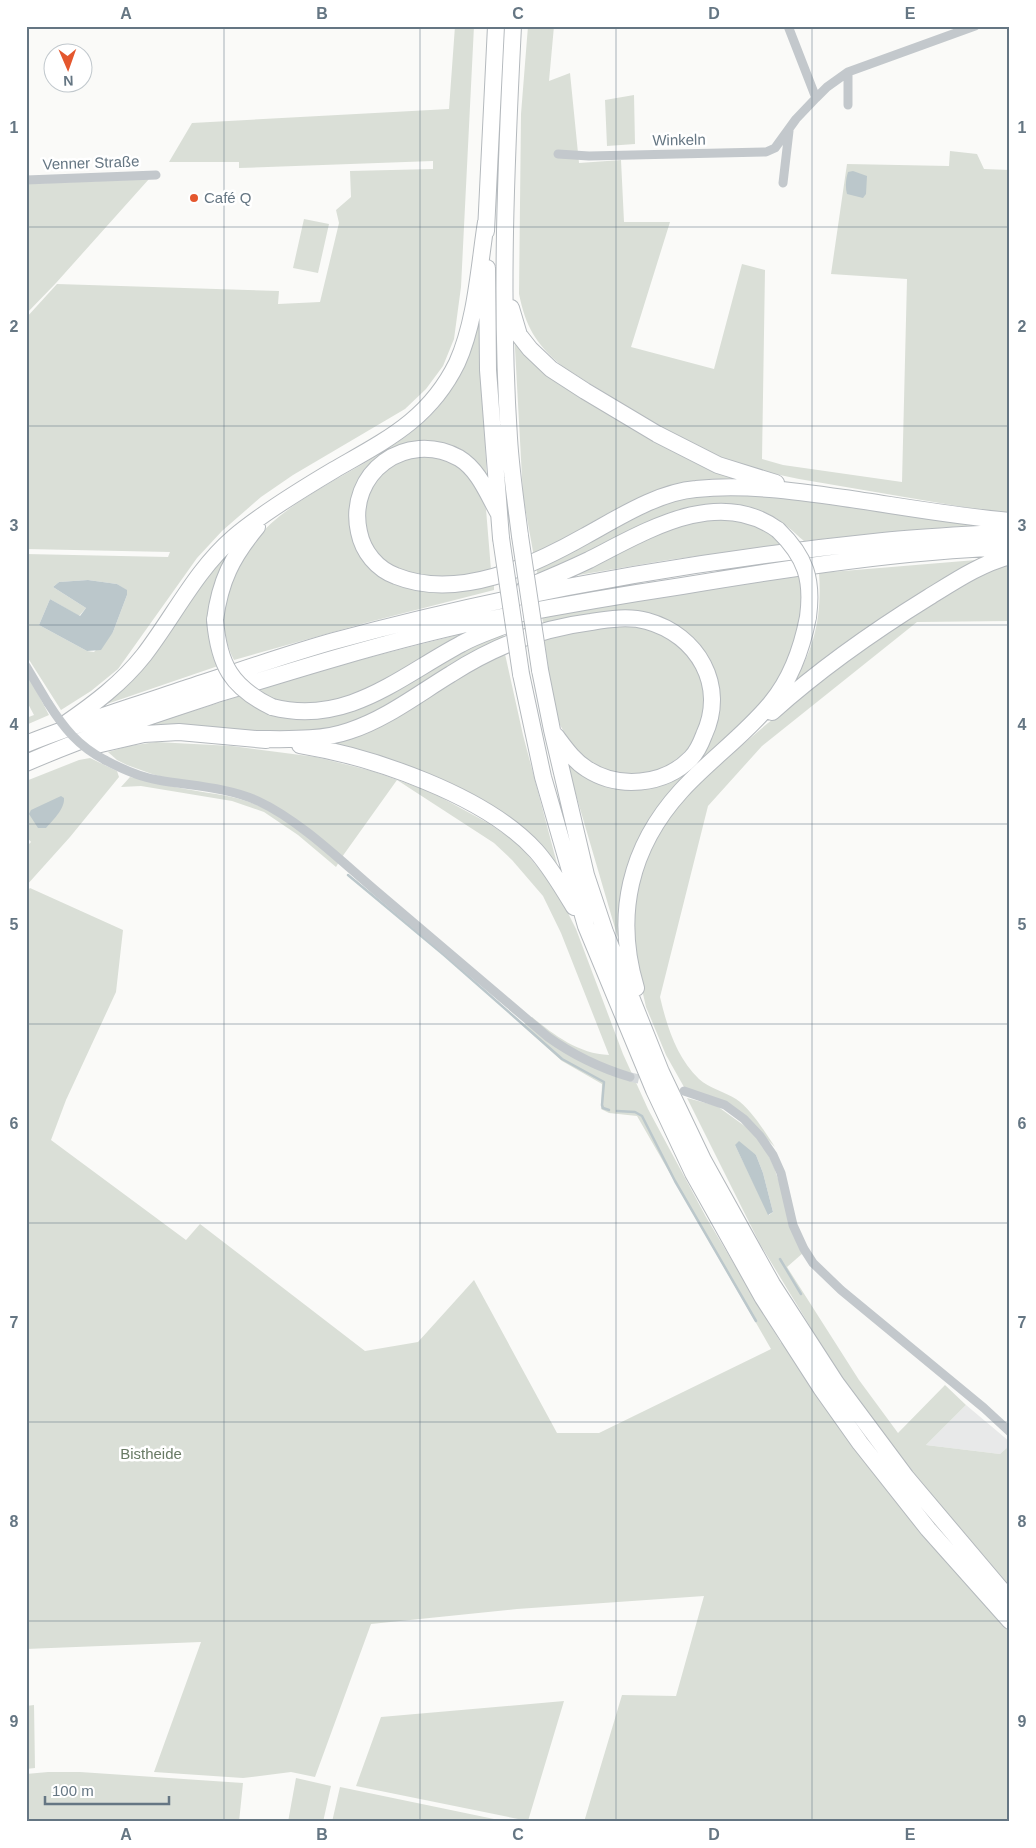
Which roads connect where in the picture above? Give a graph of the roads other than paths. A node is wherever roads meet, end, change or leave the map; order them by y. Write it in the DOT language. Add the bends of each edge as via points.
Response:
graph roads {
  1 [pos="496,26"];
  2 [pos="513,26"];
  3 [pos="788,26"];
  4 [pos="975,26"];
  5 [pos="848,72"];
  6 [pos="816,98"];
  7 [pos="848,106"];
  8 [pos="790,128"];
  9 [pos="558,154"];
  10 [pos="156,174"];
  11 [pos="26,180"];
  12 [pos="783,183"];
  13 [pos="486,222"];
  14 [pos="505,284"];
  15 [pos="812,493"];
  16 [pos="272,510"];
  17 [pos="499,514"];
  18 [pos="1010,521"];
  19 [pos="1010,532"];
  20 [pos="1010,547"];
  21 [pos="1010,556"];
  22 [pos="481,605"];
  23 [pos="548,609"];
  24 [pos="26,666"];
  25 [pos="552,730"];
  26 [pos="50,734"];
  27 [pos="256,739"];
  28 [pos="26,744"];
  29 [pos="728,748"];
  30 [pos="29,762"];
  31 [pos="586,926"];
  32 [pos="661,1072"];
  33 [pos="630,1076"];
  34 [pos="684,1091"];
  35 [pos="1010,1432"];
  36 [pos="1010,1600"];
  37 [pos="1010,1621"];
  1 -- 13 [label="highway"];
  2 -- 14 [label="highway"];
  3 -- 6 [label="street"];
  4 -- 5 [label="street, Winkeln"];
  5 -- 6 [label="street, Winkeln"];
  5 -- 7 [label="street"];
  6 -- 8 [label="street, Winkeln"];
  8 -- 9 [label="street, Winkeln" via="775,148 766,152"];
  8 -- 12 [label="street"];
  10 -- 11 [label="street, Venner Straße"];
  13 -- 16 [label="highway" via="468,330 443,387 411,422"];
  13 -- 17 [label="highway" via="488,370"];
  14 -- 15 [label="highway" via="519,335 551,369 657,434 718,465"];
  14 -- 25 [label="highway, bridge" via="509,440 520,536"];
  15 -- 17 [label="highway" via="760,488 692,489 659,498 527,564 477,580 444,584 406,580 380,566 363,546 357,523 359,500 368,478 385,460 416,449 438,451 470,466"];
  15 -- 18 [label="highway"];
  16 -- 23 [label="highway, bridge" via="233,560 218,597 215,620 217,642 230,675 244,691 272,707 289,712 316,712 351,704 462,643"];
  16 -- 26 [label="highway" via="233,538 208,564 125,677"];
  17 -- 31 [label="highway, bridge" via="521,674 543,777"];
  19 -- 22 [label="highway" via="770,554"];
  20 -- 23 [label="highway" via="830,563"];
  21 -- 29 [label="highway" via="972,571 861,642"];
  22 -- 26 [label="highway" via="332,642"];
  22 -- 29 [label="highway, bridge" via="564,572 670,521 730,511 750,515 769,524 795,548 807,572 811,598 804,640 786,682 771,703"];
  23 -- 30 [label="highway" via="462,625 360,651 141,719"];
  24 -- 33 [label="street, bridge" via="64,728 80,744 127,772 238,794 273,809 334,855 548,1037 585,1060"];
  25 -- 27 [label="highway" via="574,759 605,778 639,782 658,778 691,758 700,745 712,713 709,677 685,640 668,628 645,620 582,623 524,638 477,658 398,708 349,731 318,738"];
  25 -- 32 [label="highway" via="586,875"];
  26 -- 28 [label="highway"];
  27 -- 30 [label="highway" via="179,732 144,734"];
  27 -- 31 [label="highway" via="364,759 434,786 497,818 523,838 552,870"];
  29 -- 32 [label="highway" via="666,810 652,830 631,878 626,930 629,959"];
  31 -- 37 [label="highway" via="654,1090 728,1238 763,1298 860,1443 928,1529"];
  32 -- 36 [label="highway" via="736,1222 836,1383 911,1484"];
  34 -- 35 [label="street" via="725,1105 760,1136 774,1155 793,1225 813,1263 840,1290"];
}
